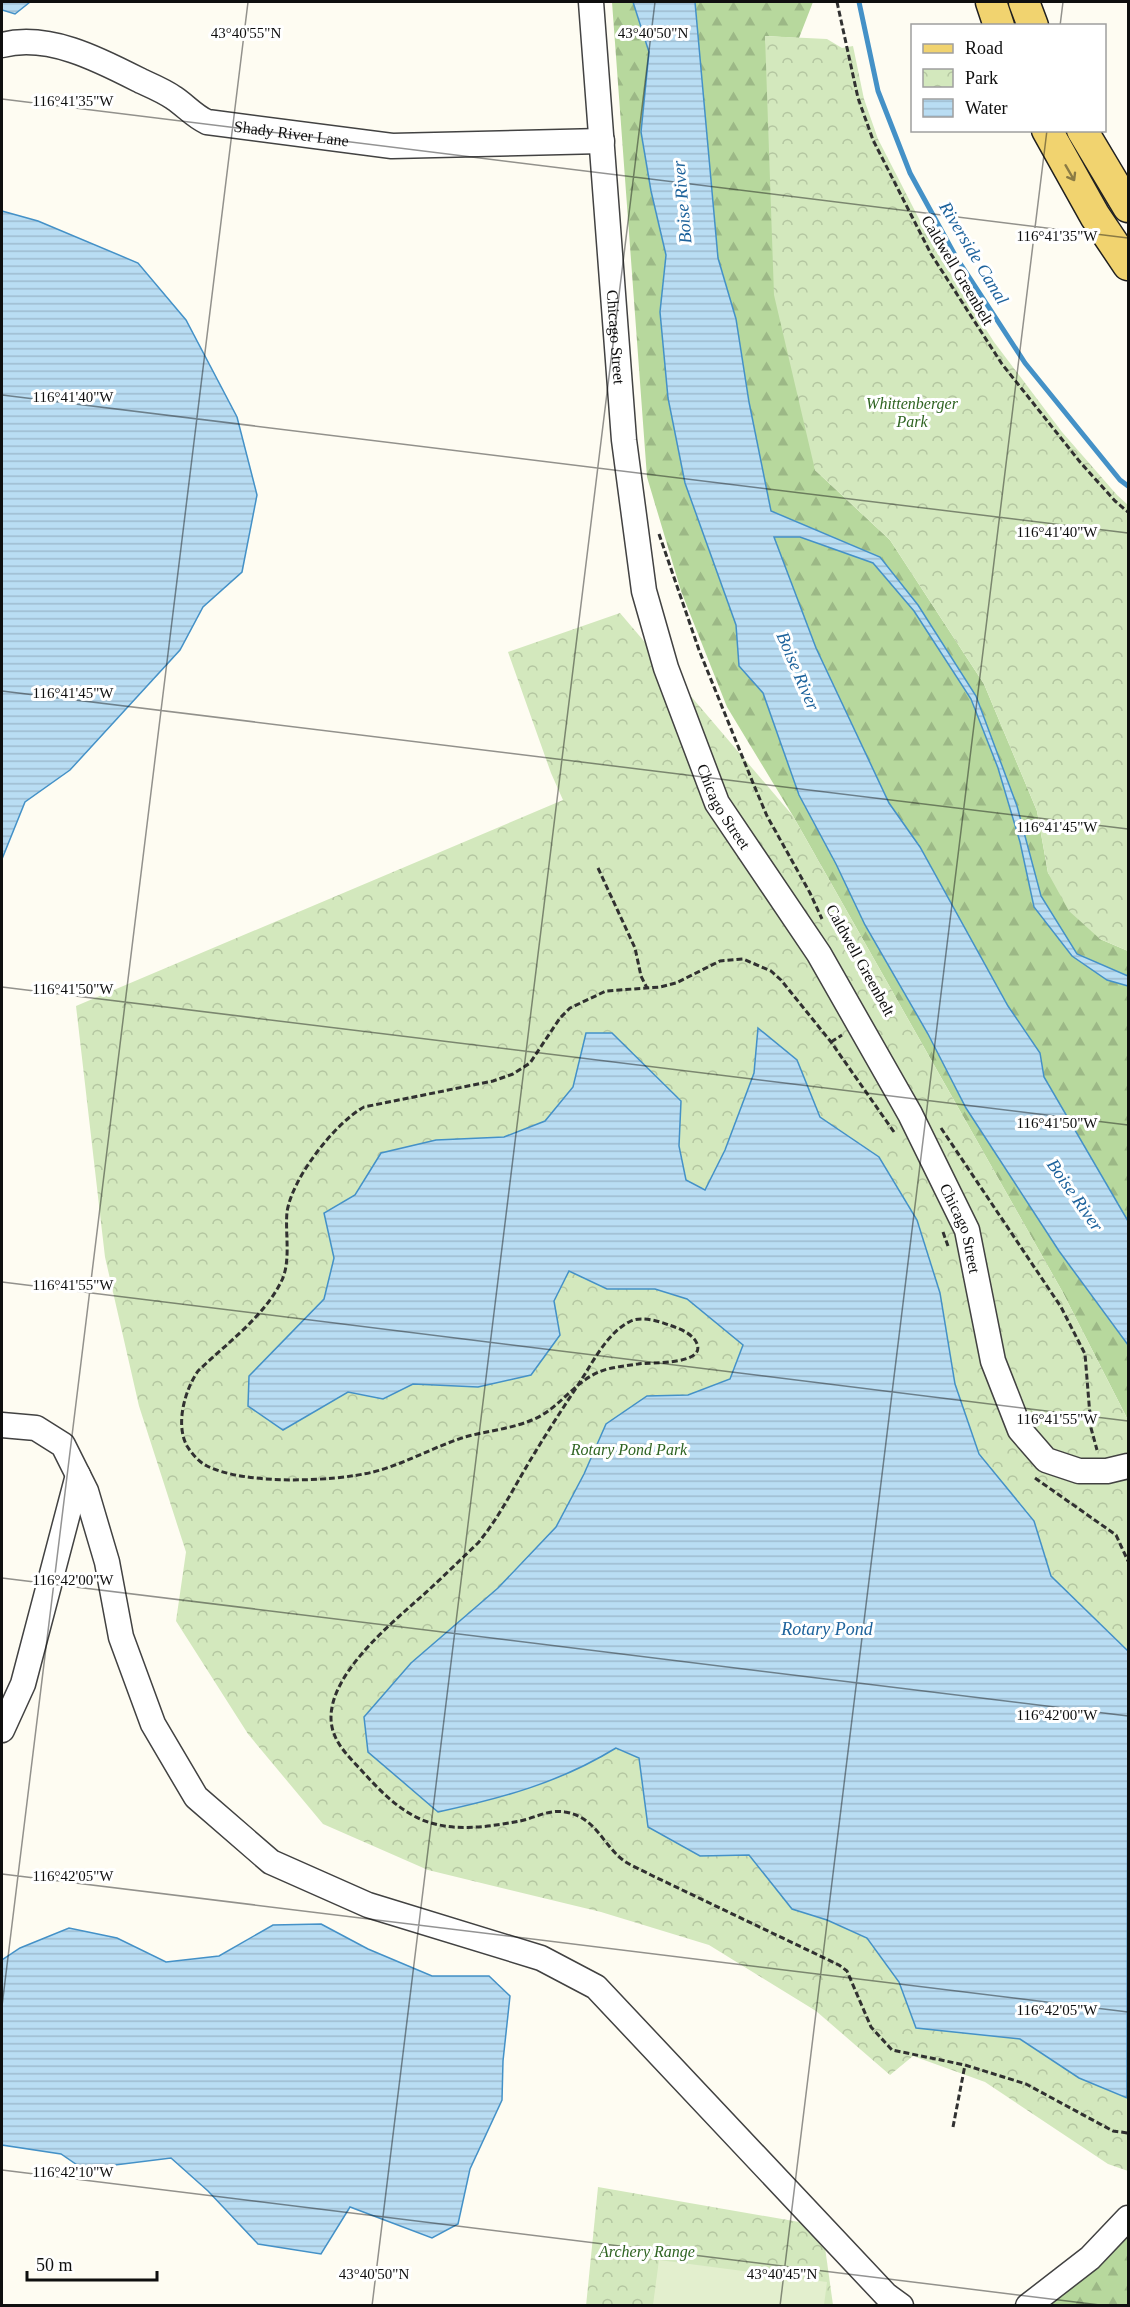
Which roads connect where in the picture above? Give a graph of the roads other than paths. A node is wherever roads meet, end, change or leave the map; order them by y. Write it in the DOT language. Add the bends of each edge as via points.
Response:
graph roads {
  1 [pos="591,2"];
  2 [pos="991,2"];
  3 [pos="1024,2"];
  4 [pos="998,24"];
  5 [pos="1033,24"];
  6 [pos="2,45"];
  7 [pos="1048,132"];
  8 [pos="1083,132"];
  9 [pos="602,141"];
  10 [pos="1126,200"];
  11 [pos="1095,216"];
  12 [pos="1128,265"];
  13 [pos="2,1425"];
  14 [pos="1121,1473"];
  15 [pos="78,1475"];
  16 [pos="2,1730"];
  17 [pos="1128,2218"];
  18 [pos="901,2306"];
  19 [pos="1028,2306"];
  1 -- 9 [label="street, Chicago Street"];
  2 -- 4 [label="main road"];
  3 -- 5 [label="main road"];
  6 -- 9 [label="street, Shady River Lane" via="44,45 96,59 173,97 207,122 392,146"];
  7 -- 11 [label="main road, one-way"];
  8 -- 10 [label="main road"];
  9 -- 14 [label="street, Chicago Street" via="624,440 644,591 666,668 717,803 819,954 910,1114 967,1230 993,1361 1020,1430 1046,1460 1079,1471"];
  10 -- 11 [label="street"];
  11 -- 12 [label="main road"];
  13 -- 15 [label="street" via="36,1428 54,1439 63,1445"];
  15 -- 16 [label="street" via="23,1684"];
  15 -- 18 [label="street" via="107,1563 121,1637 153,1725 196,1797 271,1862 368,1905 541,1958 596,1987 886,2295"];
  17 -- 19 [label="street" via="1090,2258"];
}
